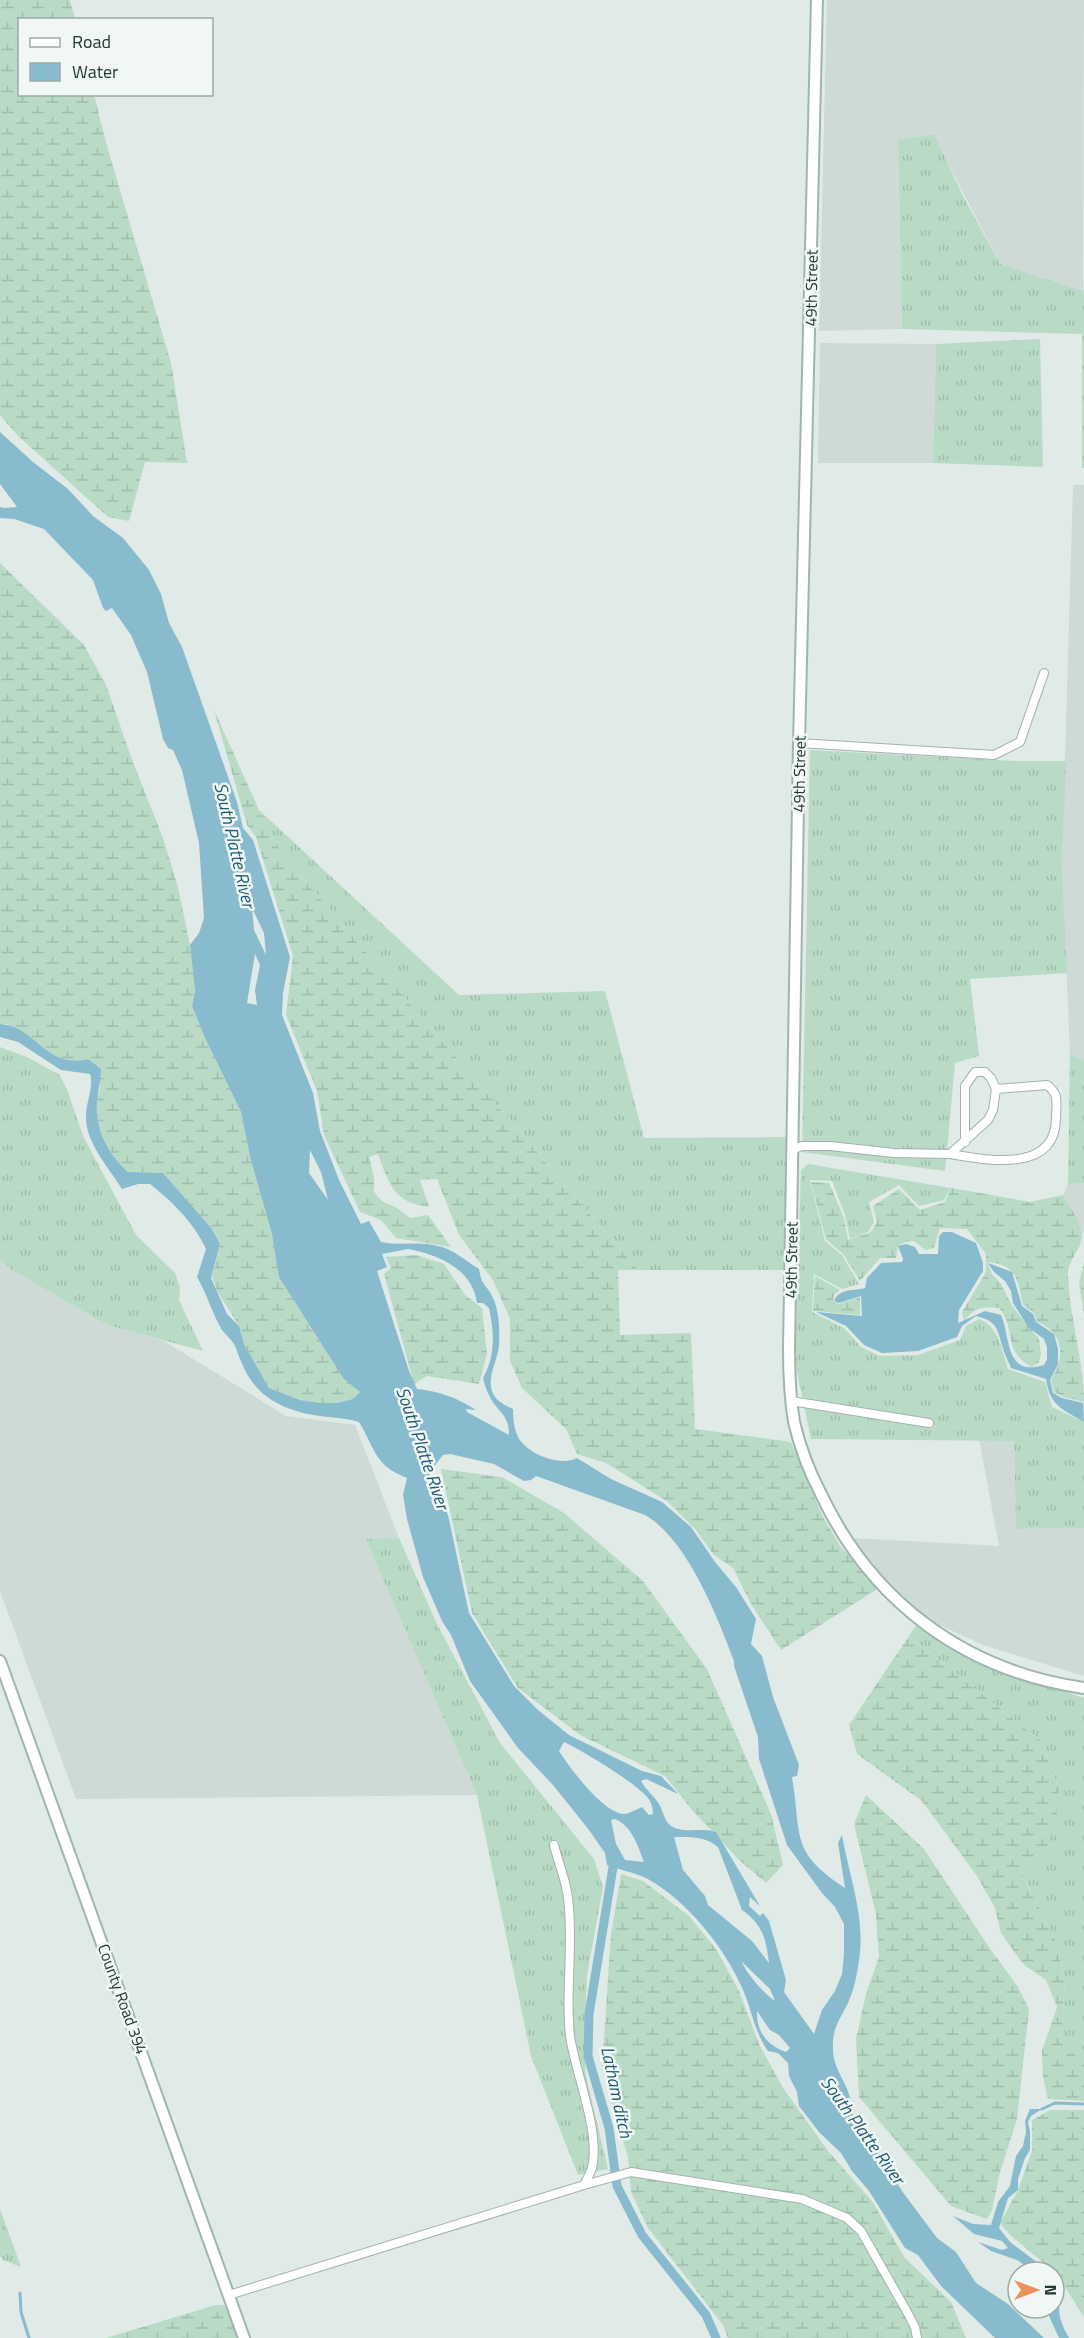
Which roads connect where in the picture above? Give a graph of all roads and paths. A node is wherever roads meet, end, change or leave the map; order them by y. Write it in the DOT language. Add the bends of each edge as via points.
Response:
graph roads {
  1 [pos="817,0"];
  2 [pos="1044,673"];
  3 [pos="799,743"];
  4 [pos="996,1089"];
  5 [pos="965,1142"];
  6 [pos="794,1149"];
  7 [pos="950,1154"];
  8 [pos="791,1401"];
  9 [pos="929,1422"];
  10 [pos="0,1661"];
  11 [pos="1084,1688"];
  12 [pos="554,1845"];
  13 [pos="584,2185"];
  14 [pos="229,2295"];
  15 [pos="244,2338"];
  16 [pos="917,2338"];
  1 -- 3 [label="street, 49th Street"];
  2 -- 3 [label="street" via="1020,742 994,755"];
  3 -- 6 [label="street, 49th Street"];
  4 -- 5 [label="street" via="988,1120"];
  4 -- 5 [label="street" via="985,1072 975,1072 965,1086"];
  4 -- 7 [label="street" via="1047,1085 1053,1090 1056,1124 1051,1140 1038,1154 1027,1158 986,1160"];
  5 -- 7 [label="street"];
  6 -- 7 [label="street" via="830,1146"];
  6 -- 8 [label="street, 49th Street"];
  8 -- 9 [label="street"];
  8 -- 11 [label="street, 49th Street" via="807,1466 833,1521 867,1570 891,1596 944,1637 978,1656 1025,1675"];
  10 -- 14 [label="street, County Road 394"];
  12 -- 13 [label="street" via="568,1898 570,2034 592,2144 592,2167"];
  13 -- 14 [label="street"];
  13 -- 16 [label="street" via="631,2172 802,2199 847,2218 861,2231 906,2310"];
  14 -- 15 [label="street, County Road 394"];
}
